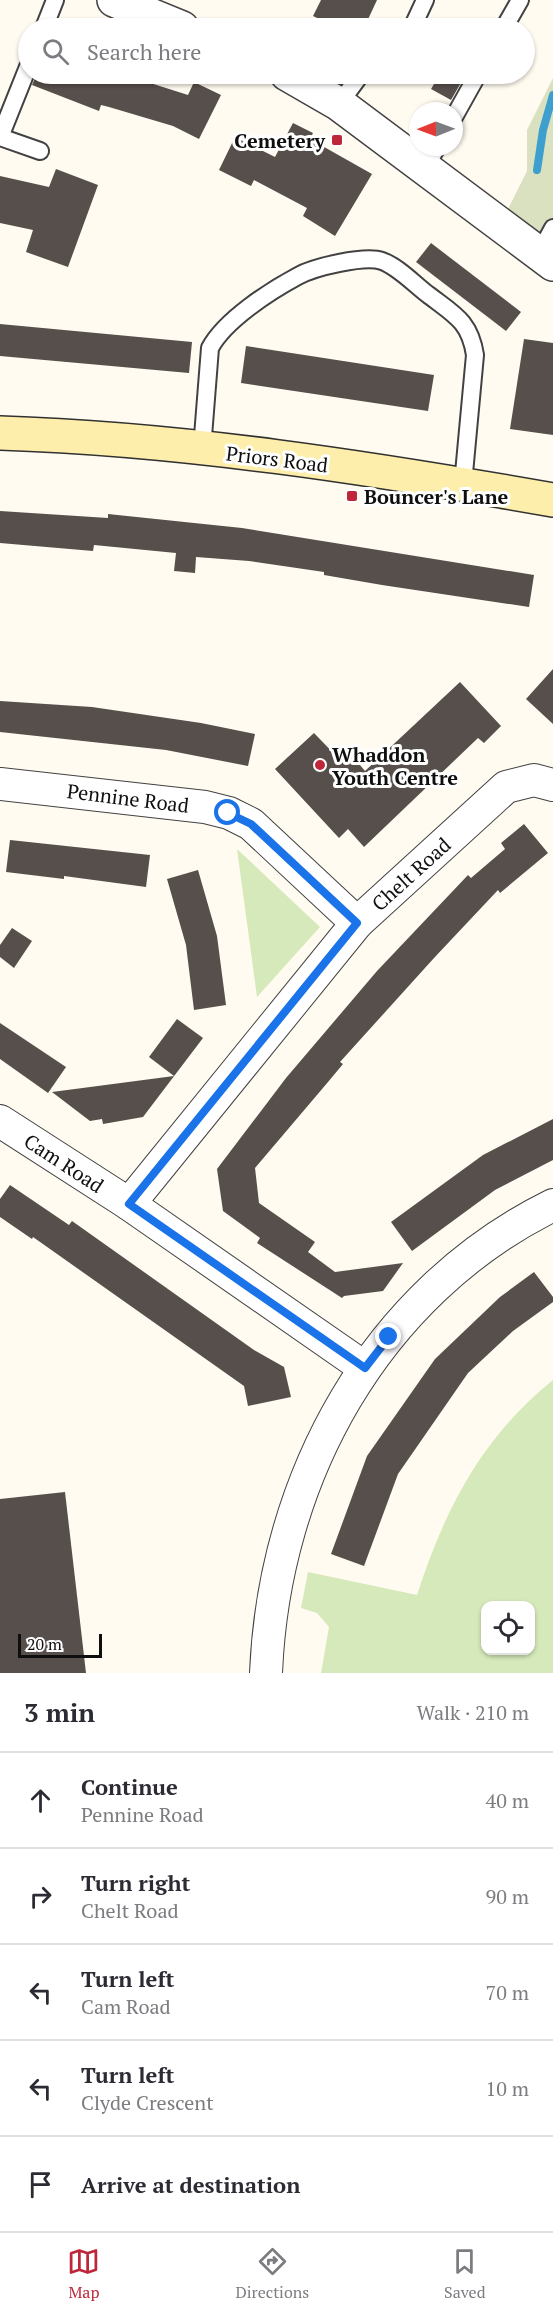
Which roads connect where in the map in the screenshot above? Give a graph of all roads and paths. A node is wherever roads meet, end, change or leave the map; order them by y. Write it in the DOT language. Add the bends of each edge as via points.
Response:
graph roads {
  1 [pos="55,0"];
  2 [pos="114,0"];
  3 [pos="425,0"];
  4 [pos="520,0"];
  5 [pos="48,18"];
  6 [pos="158,18"];
  7 [pos="417,18"];
  8 [pos="510,18"];
  9 [pos="21,84"];
  10 [pos="304,84"];
  11 [pos="354,84"];
  12 [pos="472,84"];
  13 [pos="462,102"];
  14 [pos="339,104"];
  15 [pos="0,137"];
  16 [pos="40,151"];
  17 [pos="431,158"];
  18 [pos="548,248"];
  19 [pos="0,433"];
  20 [pos="202,449"];
  21 [pos="463,484"];
  22 [pos="553,500"];
  23 [pos="538,783"];
  24 [pos="0,784"];
  25 [pos="357,923"];
  26 [pos="0,1121"];
  27 [pos="129,1204"];
  28 [pos="553,1205"];
  29 [pos="365,1368"];
  30 [pos="266,1673"];
  1 -- 5 [label="lane"];
  2 -- 6 [label="street"];
  3 -- 7 [label="lane"];
  4 -- 8 [label="lane"];
  9 -- 15 [label="lane"];
  10 -- 14 [label="street"];
  11 -- 14 [label="lane"];
  12 -- 13 [label="lane"];
  14 -- 17 [label="street"];
  15 -- 16 [label="lane"];
  17 -- 18 [label="street"];
  19 -- 20 [label="main road, Priors Road" via="96,436"];
  20 -- 21 [label="main road, Priors Road"];
  20 -- 21 [label="lane" via="210,348 216,337 265,297 300,275 365,258 384,261 465,322 473,340 475,355"];
  21 -- 22 [label="main road, Priors Road"];
  23 -- 25 [label="street, Chelt Road" via="506,787"];
  24 -- 25 [label="street, Pennine Road" via="205,807 228,813 251,824"];
  25 -- 27 [label="street, Chelt Road"];
  26 -- 27 [label="street, Cam Road"];
  27 -- 29 [label="street, Cam Road"];
  28 -- 29 [label="street" via="507,1231 443,1281"];
  29 -- 30 [label="street" via="321,1443 289,1525 270,1611"];
}
